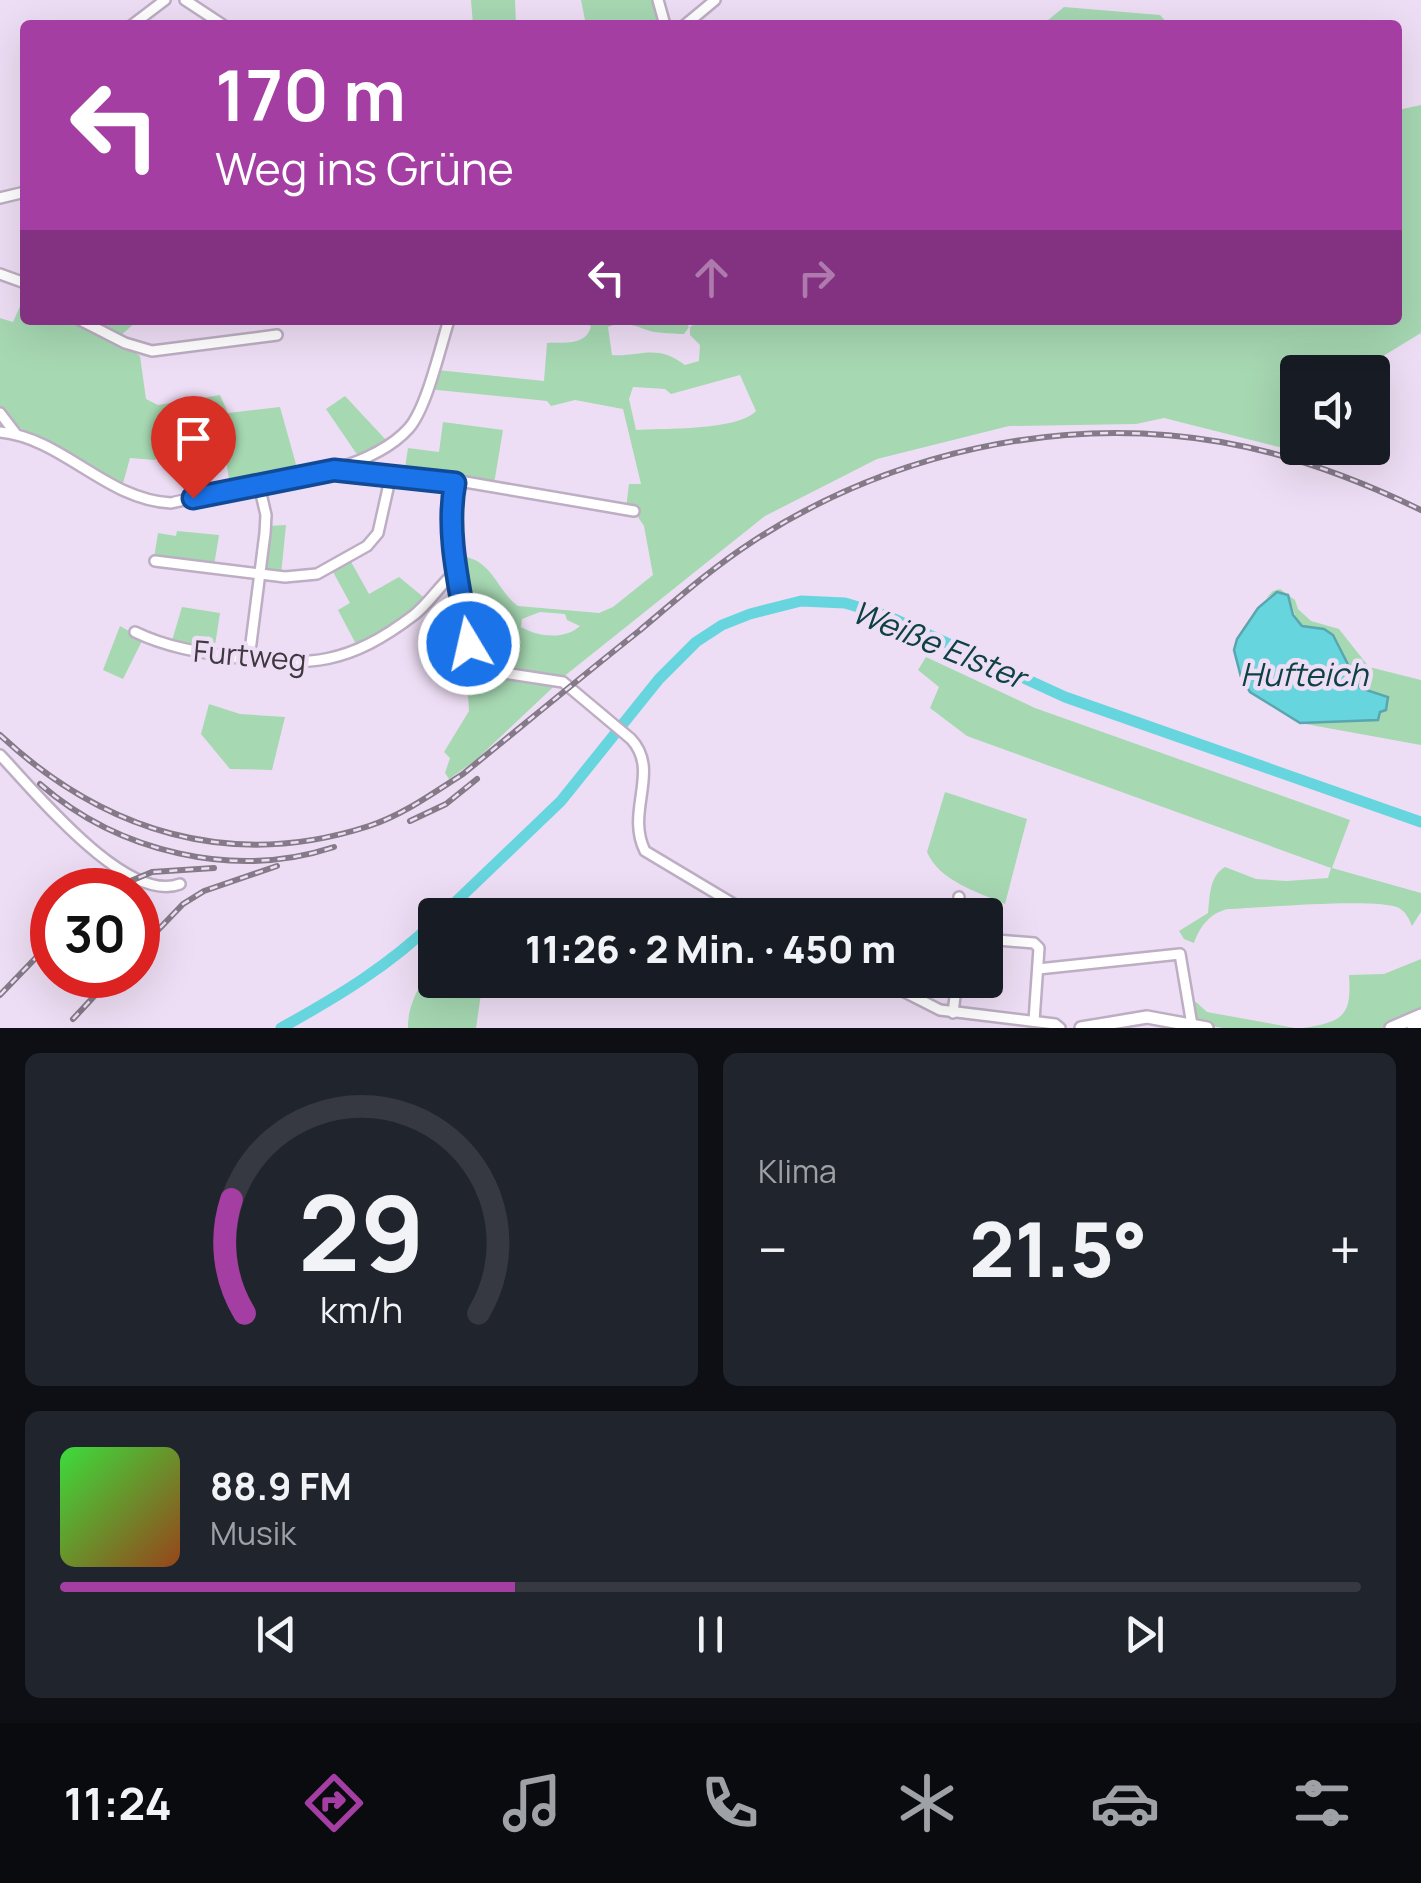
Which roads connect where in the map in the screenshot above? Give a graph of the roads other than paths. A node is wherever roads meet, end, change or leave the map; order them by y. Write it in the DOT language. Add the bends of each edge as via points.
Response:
graph roads {
  1 [pos="165,0"];
  2 [pos="185,0"];
  3 [pos="715,0"];
  4 [pos="139,20"];
  5 [pos="215,20"];
  6 [pos="691,20"];
  7 [pos="89,325"];
  8 [pos="447,325"];
  9 [pos="277,335"];
  10 [pos="0,413"];
  11 [pos="0,432"];
  12 [pos="16,434"];
  13 [pos="334,470"];
  14 [pos="391,475"];
  15 [pos="455,483"];
  16 [pos="259,485"];
  17 [pos="634,511"];
  18 [pos="155,561"];
  19 [pos="260,574"];
  20 [pos="459,574"];
  21 [pos="135,632"];
  22 [pos="249,659"];
  23 [pos="0,755"];
  24 [pos="180,884"];
  25 [pos="724,898"];
  26 [pos="1003,940"];
  27 [pos="1038,969"];
  28 [pos="914,998"];
  29 [pos="954,998"];
  30 [pos="953,1012"];
  31 [pos="1421,1015"];
  32 [pos="1034,1021"];
  33 [pos="1192,1025"];
  34 [pos="1421,1025"];
  35 [pos="1060,1028"];
  36 [pos="1081,1028"];
  37 [pos="1207,1028"];
  38 [pos="1390,1028"];
  39 [pos="1412,1028"];
  1 -- 4 [label="street"];
  2 -- 5 [label="street"];
  3 -- 6 [label="street"];
  7 -- 9 [label="street" via="152,351"];
  8 -- 13 [label="street" via="408,429"];
  10 -- 12 [label="street"];
  11 -- 12 [label="street"];
  12 -- 16 [label="street" via="139,499 171,503"];
  13 -- 14 [label="street"];
  13 -- 16 [label="street"];
  14 -- 15 [label="street"];
  14 -- 19 [label="street" via="381,528 368,546 307,577"];
  15 -- 17 [label="street"];
  15 -- 20 [label="street"];
  16 -- 19 [label="street" via="266,515"];
  18 -- 19 [label="street"];
  19 -- 22 [label="street"];
  20 -- 22 [label="street, Furtweg" via="416,614 348,654 295,664"];
  20 -- 25 [label="street" via="478,663 563,682 631,739 645,767 636,825 645,851"];
  21 -- 22 [label="street, Furtweg" via="170,646"];
  23 -- 24 [label="street" via="99,855 141,880"];
  26 -- 27 [label="street" via="1034,943 1040,948"];
  27 -- 32 [label="street"];
  27 -- 33 [label="street" via="1180,954"];
  28 -- 30 [label="street"];
  29 -- 30 [label="street"];
  30 -- 32 [label="street"];
  31 -- 38 [label="main road"];
  32 -- 35 [label="street"];
  33 -- 36 [label="main road" via="1148,1017"];
  33 -- 37 [label="main road"];
  34 -- 39 [label="street"];
}
